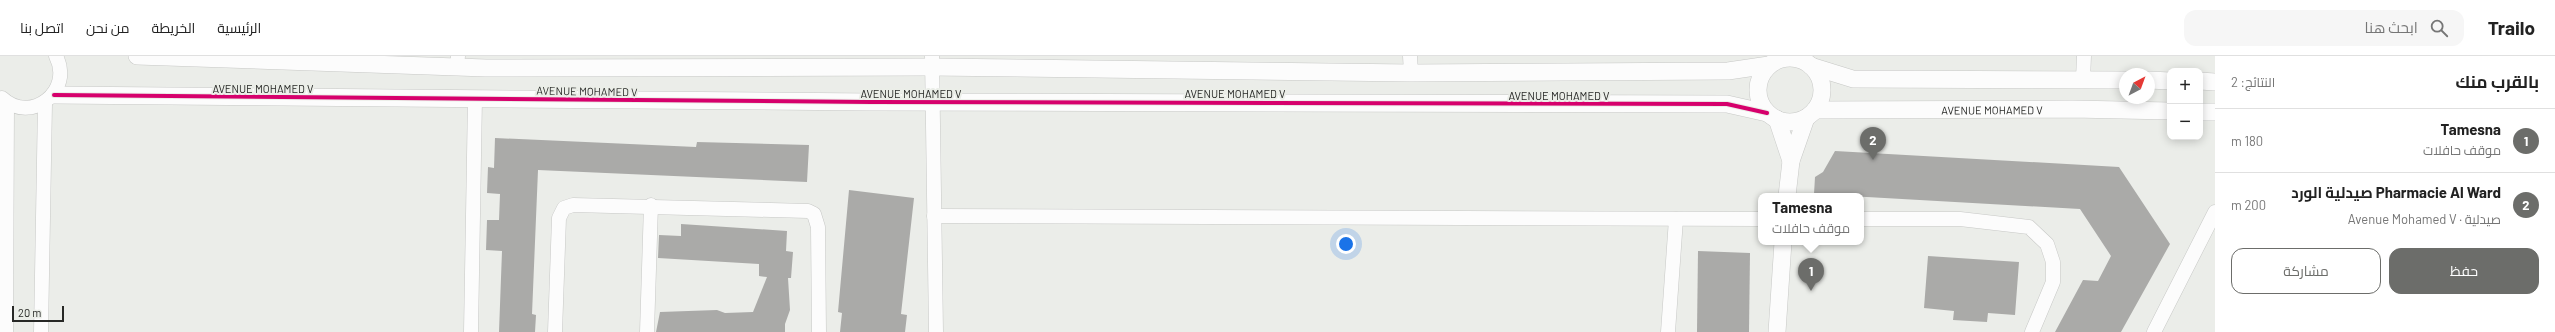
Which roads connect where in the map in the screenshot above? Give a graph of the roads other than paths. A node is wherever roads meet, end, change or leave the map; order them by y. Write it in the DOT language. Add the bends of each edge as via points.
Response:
graph roads {
  1 [pos="56,56"];
  2 [pos="137,56"];
  3 [pos="1410,56"];
  4 [pos="2084,56"];
  5 [pos="1777,60"];
  6 [pos="1805,60"];
  7 [pos="458,61"];
  8 [pos="932,62"];
  9 [pos="1411,73"];
  10 [pos="2083,79"];
  11 [pos="2119,80"];
  12 [pos="2155,80"];
  13 [pos="2167,81"];
  14 [pos="2203,81"];
  15 [pos="2215,82"];
  16 [pos="475,98"];
  17 [pos="49,99"];
  18 [pos="4,100"];
  19 [pos="932,102"];
  20 [pos="2167,111"];
  21 [pos="2203,112"];
  22 [pos="2215,112"];
  23 [pos="1811,114"];
  24 [pos="1772,116"];
  25 [pos="1791,161"];
  26 [pos="1787,193"];
  27 [pos="651,205"];
  28 [pos="2215,212"];
  29 [pos="934,216"];
  30 [pos="1676,219"];
  31 [pos="1758,219"];
  32 [pos="1864,219"];
  33 [pos="1783,245"];
  34 [pos="6,332"];
  35 [pos="41,332"];
  36 [pos="471,332"];
  37 [pos="555,332"];
  38 [pos="647,332"];
  39 [pos="819,332"];
  40 [pos="936,332"];
  41 [pos="1668,332"];
  42 [pos="1777,332"];
  43 [pos="2032,332"];
  44 [pos="2154,332"];
  1 -- 17 [label="street" via="61,74"];
  2 -- 7 [label="street, AVENUE MOHAMED V"];
  3 -- 9 [label="street"];
  4 -- 10 [label="street"];
  5 -- 6 [label="street"];
  5 -- 9 [label="street, AVENUE MOHAMED V" via="1728,71"];
  5 -- 24 [label="street" via="1762,73 1758,84 1758,95"];
  6 -- 10 [label="street" via="1853,79"];
  6 -- 23 [label="street" via="1821,81 1822,90 1820,101"];
  7 -- 8 [label="street, AVENUE MOHAMED V" via="486,68"];
  8 -- 9 [label="street, AVENUE MOHAMED V"];
  8 -- 19 [label="street"];
  10 -- 11 [label="street"];
  12 -- 13 [label="street"];
  14 -- 15 [label="street"];
  16 -- 17 [label="street, AVENUE MOHAMED V"];
  16 -- 19 [label="street, AVENUE MOHAMED V"];
  16 -- 36 [label="street"];
  17 -- 18 [label="street" via="32,108 19,108"];
  17 -- 35 [label="street"];
  18 -- 34 [label="street"];
  19 -- 24 [label="street, AVENUE MOHAMED V" via="1727,104"];
  19 -- 29 [label="street"];
  20 -- 23 [label="street, AVENUE MOHAMED V" via="2064,109"];
  21 -- 22 [label="street"];
  23 -- 24 [label="street" via="1791,122"];
  23 -- 25 [label="street"];
  24 -- 25 [label="street"];
  25 -- 26 [label="street"];
  27 -- 37 [label="street" via="573,205 564,208 559,218"];
  27 -- 38 [label="street"];
  27 -- 39 [label="street" via="802,209 814,214 818,227"];
  28 -- 44 [label="street"];
  29 -- 30 [label="street"];
  29 -- 40 [label="street"];
  30 -- 31 [label="street"];
  30 -- 41 [label="street"];
  32 -- 43 [label="street" via="1960,219 2030,227 2047,244 2053,262 2053,282"];
  33 -- 42 [label="street"];
}
